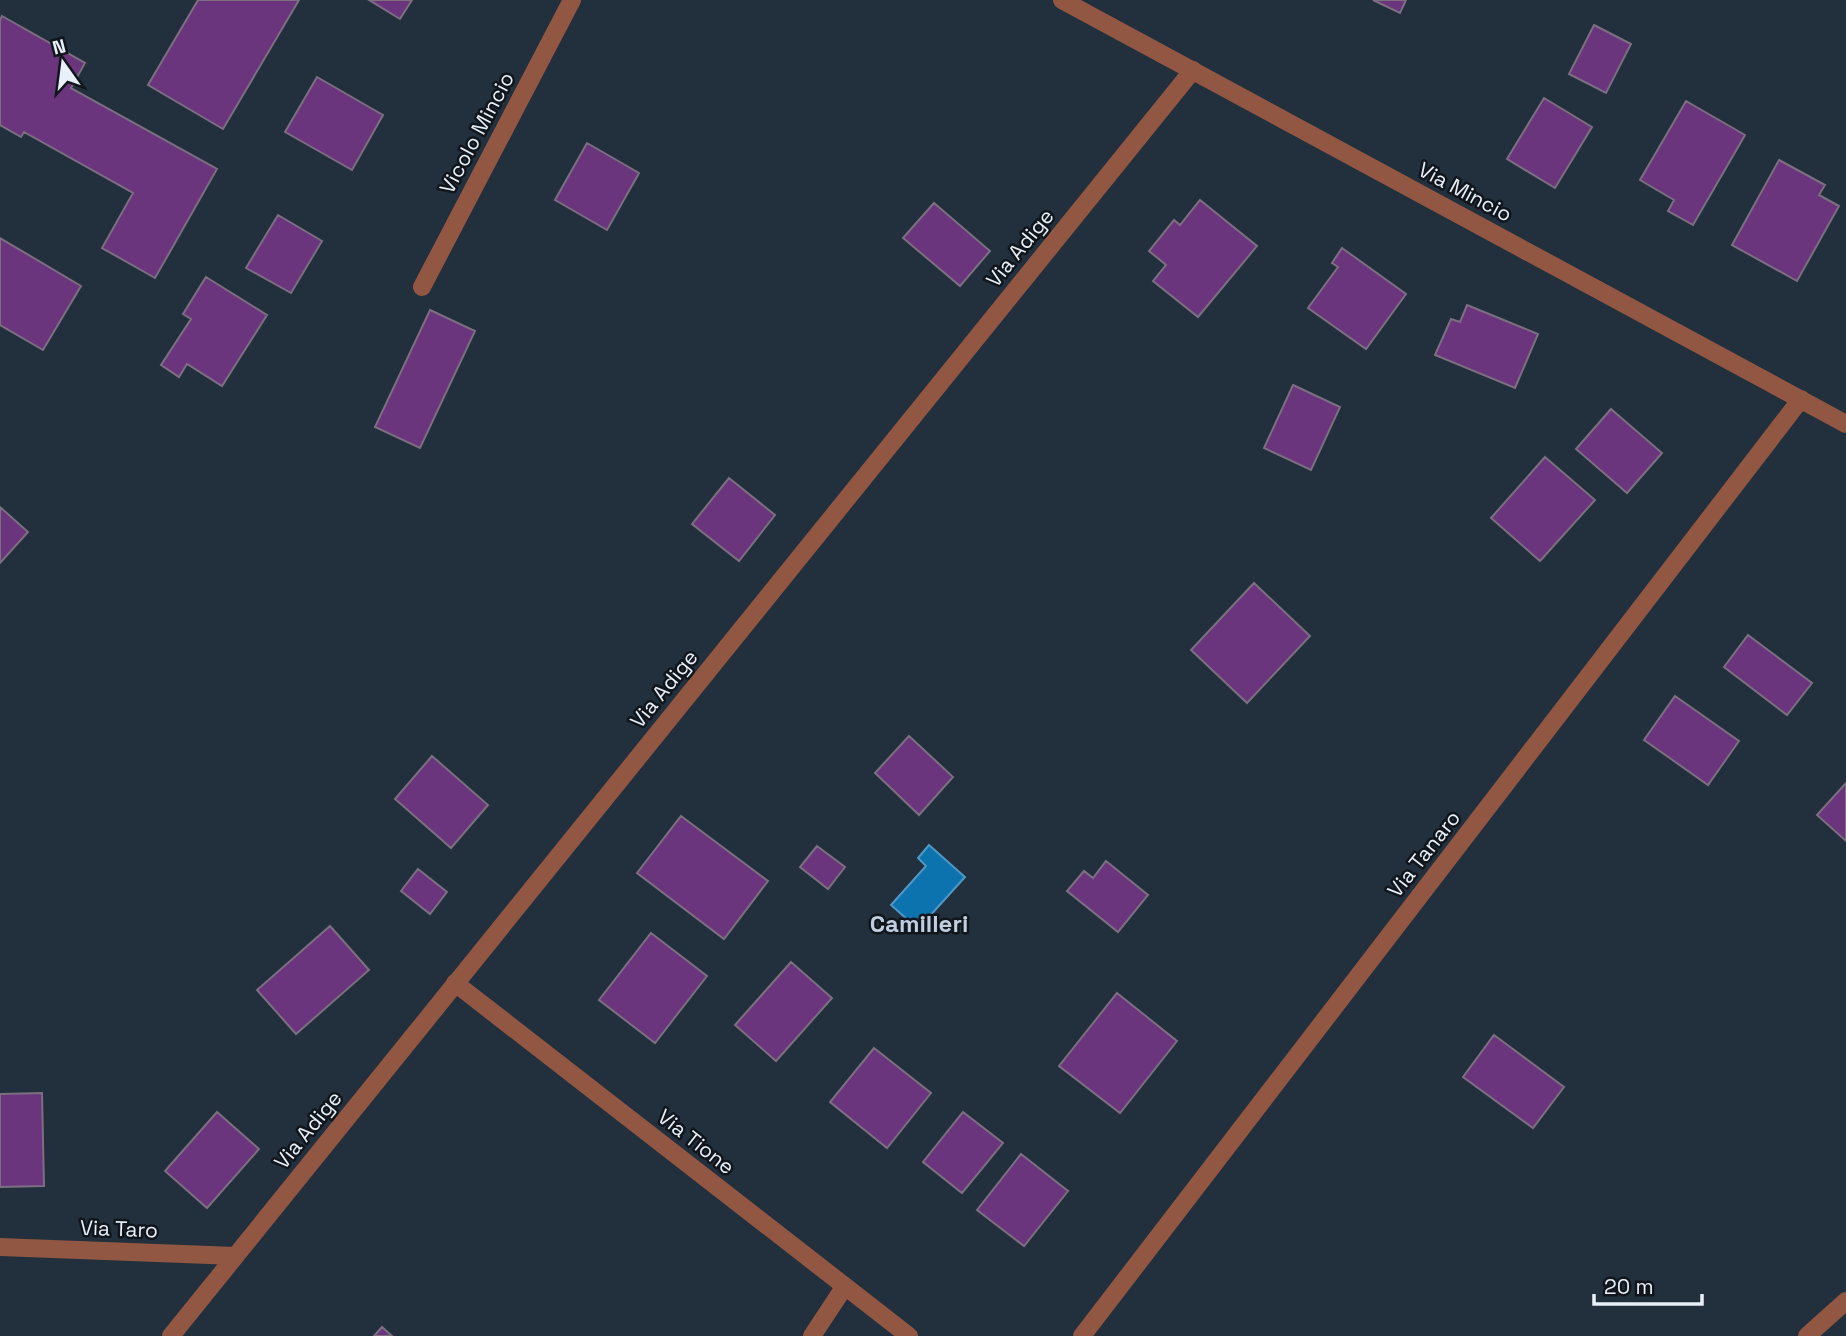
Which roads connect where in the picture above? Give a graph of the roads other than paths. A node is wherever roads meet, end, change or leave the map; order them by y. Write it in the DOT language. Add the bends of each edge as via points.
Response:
graph roads {
  1 [pos="572,0"];
  2 [pos="1062,0"];
  3 [pos="1192,70"];
  4 [pos="422,287"];
  5 [pos="1801,399"];
  6 [pos="1846,424"];
  7 [pos="455,983"];
  8 [pos="0,1247"];
  9 [pos="235,1256"];
  10 [pos="845,1286"];
  11 [pos="1846,1300"];
  12 [pos="171,1336"];
  13 [pos="812,1336"];
  14 [pos="909,1336"];
  15 [pos="1082,1336"];
  16 [pos="1807,1336"];
  1 -- 4 [label="street, Vicolo Mincio"];
  2 -- 3 [label="street, Via Mincio"];
  3 -- 5 [label="street, Via Mincio"];
  3 -- 7 [label="street, Via Adige"];
  5 -- 6 [label="street, Via Mincio"];
  5 -- 15 [label="street, Via Tanaro"];
  7 -- 9 [label="street, Via Adige"];
  7 -- 10 [label="street, Via Tione"];
  8 -- 9 [label="street, Via Taro"];
  9 -- 12 [label="street, Via Adige"];
  10 -- 13 [label="street"];
  10 -- 14 [label="street, Via Tione"];
  11 -- 16 [label="street"];
}
